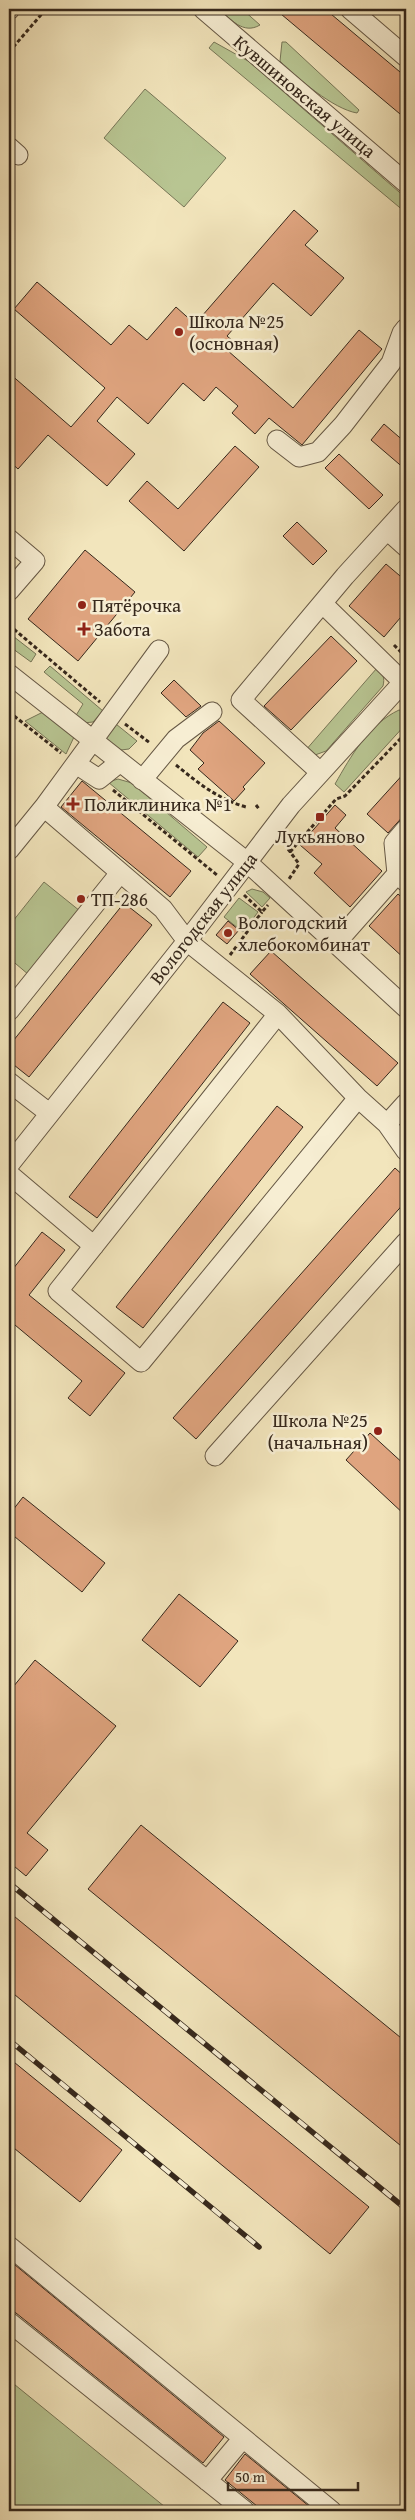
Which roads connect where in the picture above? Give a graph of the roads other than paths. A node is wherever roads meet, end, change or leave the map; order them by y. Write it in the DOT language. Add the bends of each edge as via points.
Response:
graph roads {
  1 [pos="203,9"];
  2 [pos="350,9"];
  3 [pos="406,57"];
  4 [pos="406,183"];
  5 [pos="406,328"];
  6 [pos="277,440"];
  7 [pos="406,509"];
  8 [pos="387,530"];
  9 [pos="9,540"];
  10 [pos="406,547"];
  11 [pos="9,591"];
  12 [pos="323,604"];
  13 [pos="159,650"];
  14 [pos="9,674"];
  15 [pos="403,688"];
  16 [pos="212,712"];
  17 [pos="93,741"];
  18 [pos="120,762"];
  19 [pos="76,764"];
  20 [pos="320,772"];
  21 [pos="142,780"];
  22 [pos="44,807"];
  23 [pos="406,829"];
  24 [pos="9,850"];
  25 [pos="247,862"];
  26 [pos="120,874"];
  27 [pos="402,878"];
  28 [pos="186,941"];
  29 [pos="336,943"];
  30 [pos="11,1002"];
  31 [pos="406,1008"];
  32 [pos="278,1014"];
  33 [pos="9,1082"];
  34 [pos="358,1098"];
  35 [pos="406,1103"];
  36 [pos="49,1113"];
  37 [pos="387,1124"];
  38 [pos="406,1151"];
  39 [pos="9,1165"];
  40 [pos="9,1174"];
  41 [pos="406,1242"];
  42 [pos="94,1246"];
  43 [pos="215,1456"];
  44 [pos="9,2246"];
  45 [pos="9,2322"];
  46 [pos="243,2438"];
  47 [pos="208,2481"];
  48 [pos="245,2511"];
  49 [pos="332,2511"];
  1 -- 4 [label="street, Кувшиновская улица"];
  2 -- 3 [label="street"];
  5 -- 6 [label="street" via="391,364 318,452 299,457"];
  7 -- 8 [label="street"];
  8 -- 10 [label="street"];
  8 -- 12 [label="street"];
  9 -- 11 [label="street" via="35,561"];
  12 -- 15 [label="street"];
  12 -- 20 [label="street" via="241,700"];
  13 -- 17 [label="street"];
  14 -- 17 [label="street"];
  15 -- 20 [label="street, Вологодская улица"];
  16 -- 21 [label="street" via="176,739"];
  17 -- 18 [label="street"];
  17 -- 19 [label="street"];
  18 -- 19 [label="street" via="99,779"];
  18 -- 21 [label="street"];
  19 -- 22 [label="street"];
  20 -- 25 [label="street, Вологодская улица" via="290,805"];
  21 -- 25 [label="street"];
  22 -- 24 [label="street"];
  22 -- 26 [label="street"];
  23 -- 27 [label="street" via="394,843"];
  25 -- 28 [label="street, Вологодская улица"];
  25 -- 29 [label="street"];
  26 -- 28 [label="street" via="163,909"];
  26 -- 30 [label="street"];
  27 -- 29 [label="street"];
  28 -- 32 [label="street"];
  28 -- 36 [label="street, Вологодская улица"];
  29 -- 31 [label="street"];
  32 -- 34 [label="street"];
  32 -- 42 [label="street"];
  33 -- 36 [label="street"];
  34 -- 37 [label="street"];
  34 -- 42 [label="street" via="141,1362 58,1291"];
  35 -- 37 [label="street"];
  36 -- 39 [label="street, Вологодская улица"];
  37 -- 38 [label="street"];
  40 -- 42 [label="street"];
  41 -- 43 [label="street"];
  44 -- 46 [label="street"];
  45 -- 47 [label="street"];
  46 -- 47 [label="street"];
  46 -- 49 [label="street"];
  47 -- 48 [label="street"];
}
